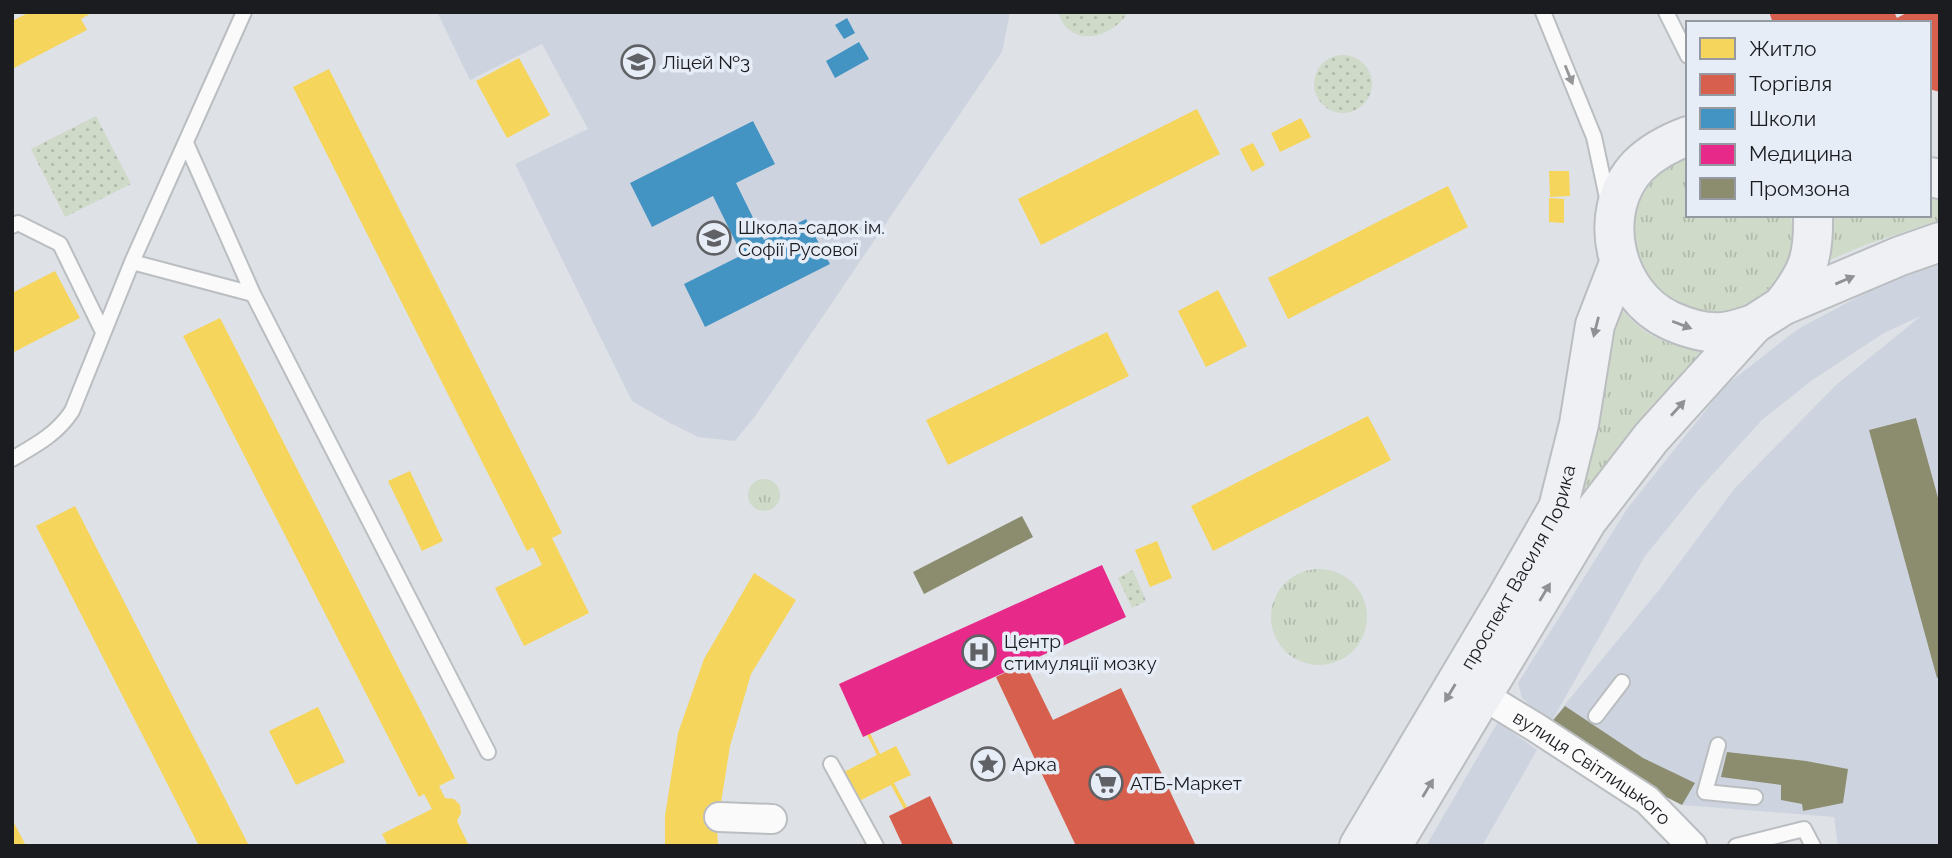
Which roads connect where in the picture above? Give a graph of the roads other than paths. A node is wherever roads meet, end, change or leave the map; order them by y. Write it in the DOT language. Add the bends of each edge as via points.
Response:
graph roads {
  1 [pos="244,12"];
  2 [pos="1543,12"];
  3 [pos="1666,12"];
  4 [pos="1686,52"];
  5 [pos="1686,137"];
  6 [pos="186,143"];
  7 [pos="1813,217"];
  8 [pos="12,226"];
  9 [pos="1940,242"];
  10 [pos="1616,247"];
  11 [pos="132,262"];
  12 [pos="253,294"];
  13 [pos="1768,315"];
  14 [pos="103,332"];
  15 [pos="12,458"];
  16 [pos="1622,681"];
  17 [pos="1484,696"];
  18 [pos="1596,716"];
  19 [pos="1718,745"];
  20 [pos="488,752"];
  21 [pos="831,764"];
  22 [pos="1755,797"];
  23 [pos="719,817"];
  24 [pos="772,819"];
  25 [pos="876,846"];
  26 [pos="1359,846"];
  27 [pos="1392,846"];
  28 [pos="1692,846"];
  29 [pos="1736,846"];
  30 [pos="1813,846"];
  1 -- 6 [label="lane"];
  2 -- 10 [label="lane, one-way" via="1594,137"];
  3 -- 4 [label="lane"];
  5 -- 10 [label="street, проспект Василя Порика" via="1662,146 1636,168 1620,197"];
  6 -- 11 [label="lane"];
  6 -- 12 [label="lane"];
  7 -- 13 [label="street, проспект Василя Порика" via="1813,249 1802,280"];
  8 -- 14 [label="lane" via="18,223 60,244"];
  13 -- 9 [label="street, проспект Василя Порика, one-way"];
  10 -- 13 [label="street, проспект Василя Порика, one-way" via="1634,292 1658,315 1689,329 1722,332"];
  10 -- 26 [label="street, проспект Василя Порика, one-way" via="1595,325 1579,424 1558,508"];
  11 -- 12 [label="lane"];
  11 -- 14 [label="lane"];
  12 -- 20 [label="lane"];
  17 -- 13 [label="street, проспект Василя Порика, one-way" via="1587,521 1651,438"];
  14 -- 15 [label="lane" via="63,425"];
  16 -- 18 [label="lane"];
  27 -- 17 [label="street, проспект Василя Порика, one-way"];
  17 -- 28 [label="street, вулиця Світлицького" via="1647,800"];
  19 -- 22 [label="lane" via="1705,792"];
  21 -- 25 [label="lane"];
  23 -- 24 [label="street"];
  29 -- 30 [label="lane" via="1804,829"];
}
